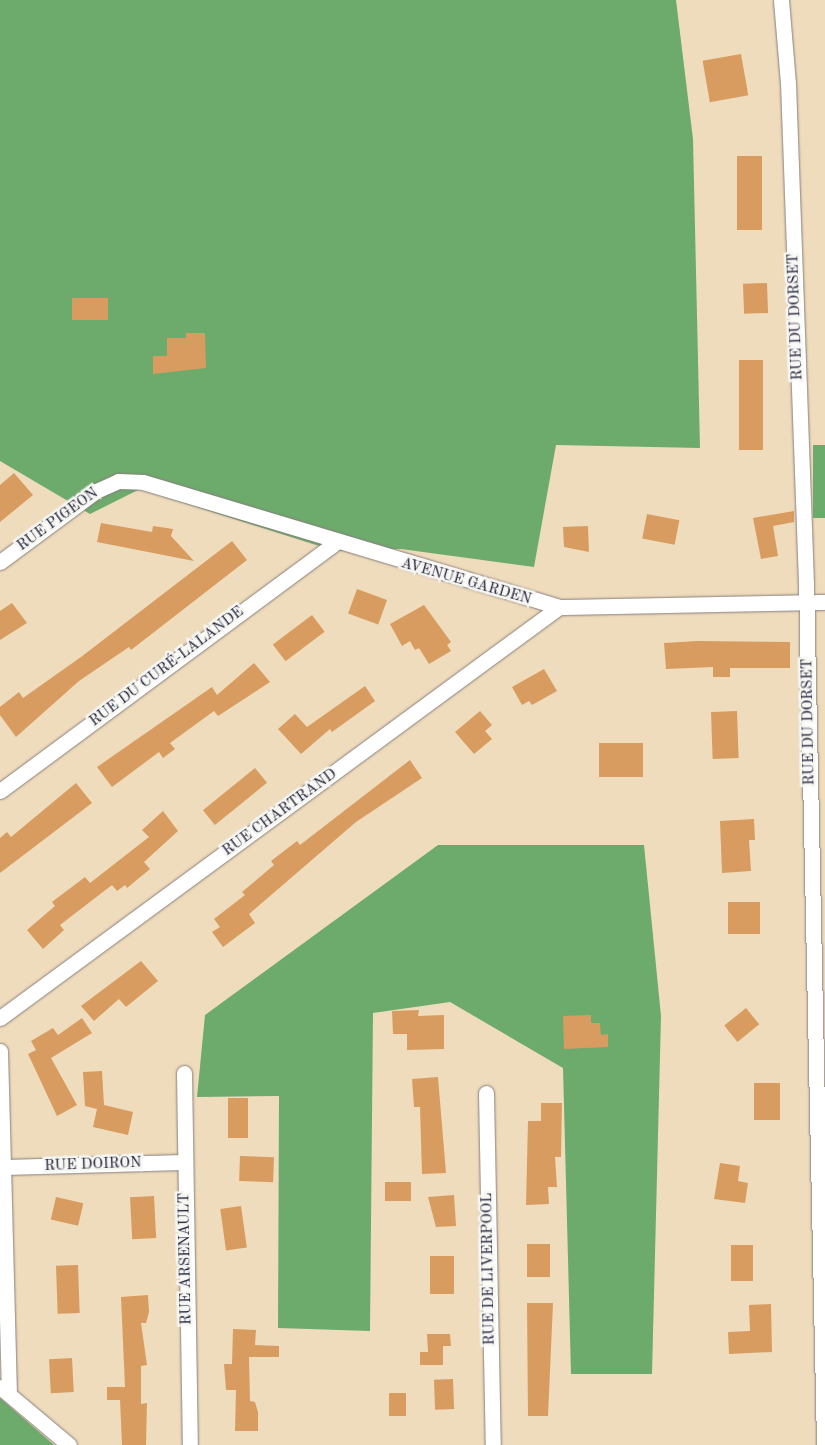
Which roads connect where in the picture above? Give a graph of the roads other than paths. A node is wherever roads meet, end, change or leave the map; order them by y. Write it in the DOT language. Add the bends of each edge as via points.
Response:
graph roads {
  1 [pos="781,0"];
  2 [pos="118,481"];
  3 [pos="335,543"];
  4 [pos="0,562"];
  5 [pos="806,602"];
  6 [pos="825,602"];
  7 [pos="559,607"];
  8 [pos="0,791"];
  9 [pos="0,1018"];
  10 [pos="0,1051"];
  11 [pos="184,1073"];
  12 [pos="486,1093"];
  13 [pos="184,1162"];
  14 [pos="3,1167"];
  15 [pos="4,1388"];
  16 [pos="69,1445"];
  17 [pos="190,1445"];
  18 [pos="492,1445"];
  19 [pos="824,1445"];
  1 -- 5 [label="street, RUE DU DORSET" via="788,83"];
  2 -- 3 [label="street, AVENUE GARDEN" via="142,482"];
  2 -- 4 [label="street, RUE PIGEON" via="96,491"];
  3 -- 7 [label="street, AVENUE GARDEN"];
  3 -- 8 [label="street, RUE DU CURÉ-LALANDE"];
  5 -- 6 [label="street, AVENUE GARDEN"];
  5 -- 7 [label="street, AVENUE GARDEN"];
  5 -- 19 [label="street, RUE DU DORSET"];
  7 -- 9 [label="street, RUE CHARTRAND"];
  10 -- 14 [label="street"];
  11 -- 13 [label="street, RUE ARSENAULT"];
  12 -- 18 [label="street, RUE DE LIVERPOOL"];
  13 -- 14 [label="street, RUE DOIRON"];
  13 -- 17 [label="street, RUE ARSENAULT"];
  14 -- 15 [label="street"];
  15 -- 16 [label="street"];
}
